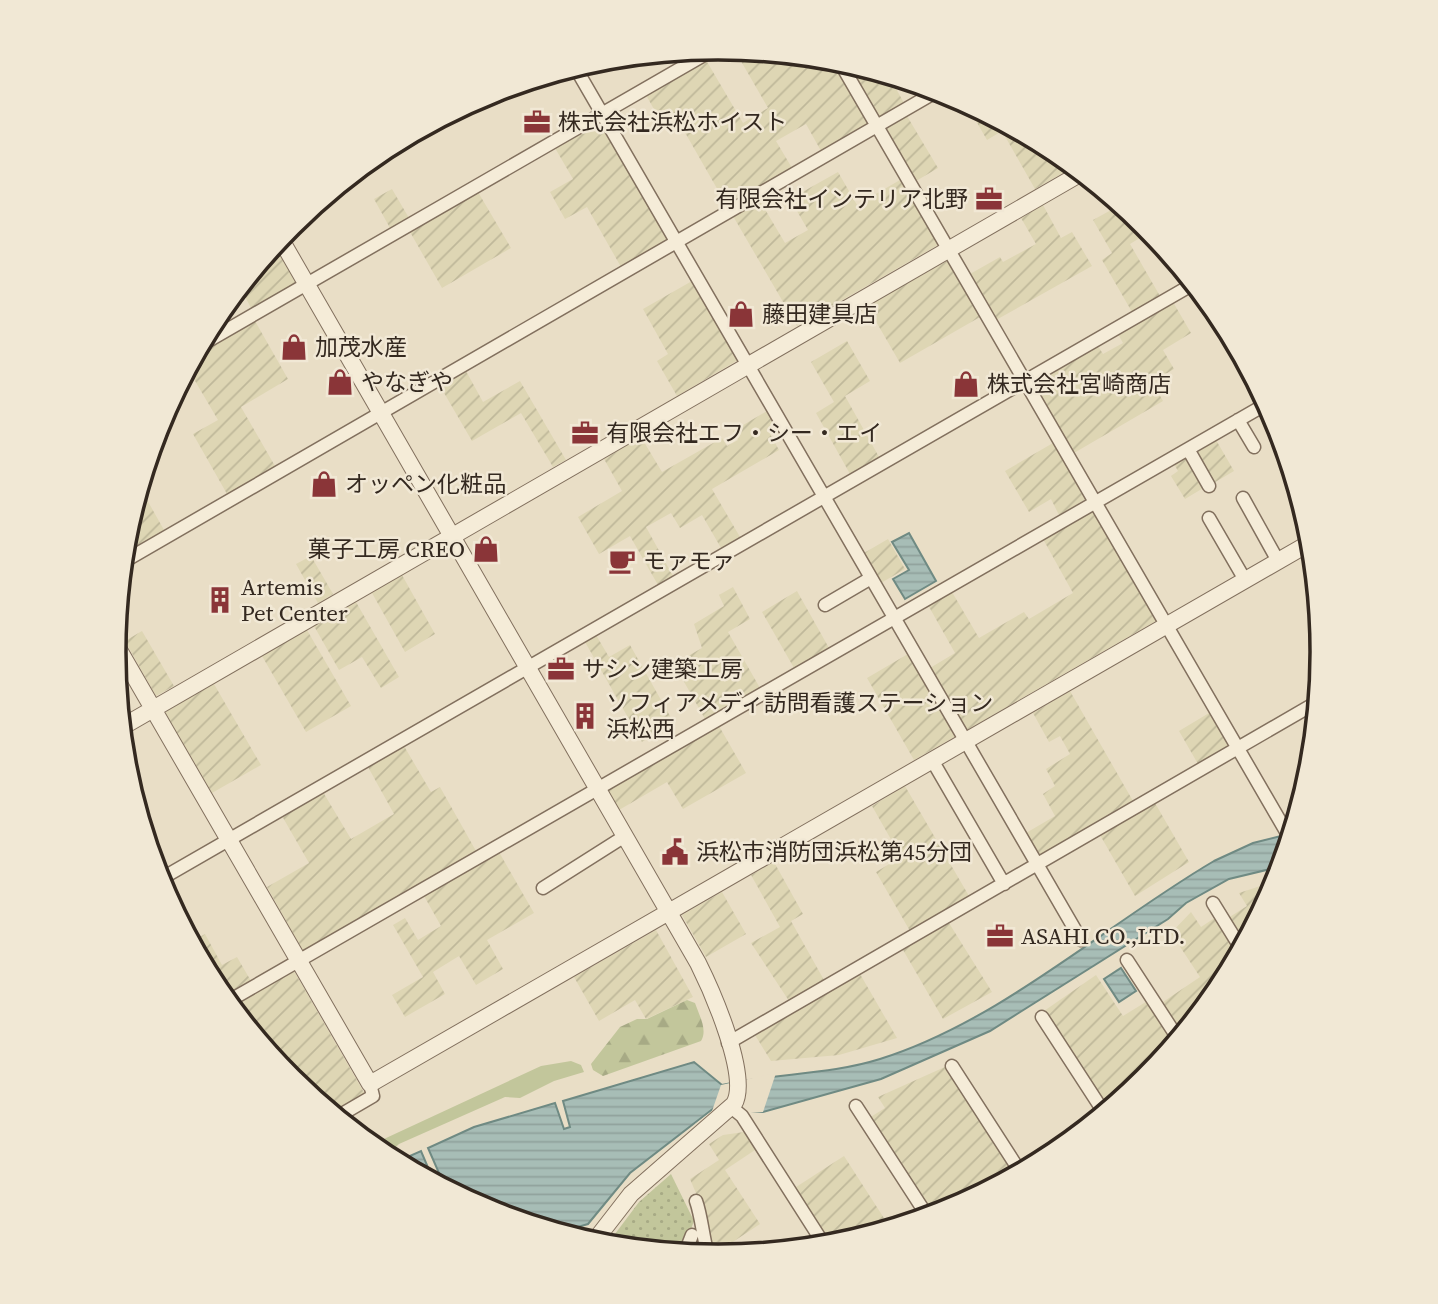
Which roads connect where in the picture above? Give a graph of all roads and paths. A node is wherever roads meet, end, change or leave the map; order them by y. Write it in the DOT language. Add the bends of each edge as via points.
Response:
graph roads {
  1 [pos="686,61"];
  2 [pos="847,74"];
  3 [pos="581,76"];
  4 [pos="926,97"];
  5 [pos="602,113"];
  6 [pos="877,126"];
  7 [pos="1074,177"];
  8 [pos="676,242"];
  9 [pos="286,248"];
  10 [pos="948,250"];
  11 [pos="306,284"];
  12 [pos="1186,288"];
  13 [pos="219,335"];
  14 [pos="748,365"];
  15 [pos="1024,381"];
  16 [pos="1258,408"];
  17 [pos="381,412"];
  18 [pos="1238,420"];
  19 [pos="1254,447"];
  20 [pos="1188,449"];
  21 [pos="1209,486"];
  22 [pos="824,496"];
  23 [pos="1242,498"];
  24 [pos="1094,502"];
  25 [pos="1209,518"];
  26 [pos="452,536"];
  27 [pos="1302,547"];
  28 [pos="135,555"];
  29 [pos="1278,561"];
  30 [pos="871,578"];
  31 [pos="1245,580"];
  32 [pos="825,605"];
  33 [pos="894,618"];
  34 [pos="1166,625"];
  35 [pos="127,663"];
  36 [pos="528,667"];
  37 [pos="1308,707"];
  38 [pos="153,709"];
  39 [pos="131,722"];
  40 [pos="966,741"];
  41 [pos="1237,748"];
  42 [pos="932,760"];
  43 [pos="597,789"];
  44 [pos="1284,829"];
  45 [pos="625,836"];
  46 [pos="229,840"];
  47 [pos="1037,864"];
  48 [pos="170,874"];
  49 [pos="1004,884"];
  50 [pos="543,888"];
  51 [pos="1213,903"];
  52 [pos="668,912"];
  53 [pos="1081,940"];
  54 [pos="1236,940"];
  55 [pos="1128,960"];
  56 [pos="299,961"];
  57 [pos="237,996"];
  58 [pos="1042,1017"];
  59 [pos="1174,1032"];
  60 [pos="729,1043"];
  61 [pos="952,1066"];
  62 [pos="370,1084"];
  63 [pos="856,1106"];
  64 [pos="1100,1106"];
  65 [pos="736,1111"];
  66 [pos="346,1112"];
  67 [pos="1016,1165"];
  68 [pos="696,1201"];
  69 [pos="922,1208"];
  70 [pos="601,1233"];
  71 [pos="692,1235"];
  72 [pos="818,1236"];
  73 [pos="689,1243"];
  74 [pos="705,1244"];
  1 -- 5 [label="street"];
  2 -- 6 [label="street"];
  3 -- 5 [label="street"];
  4 -- 6 [label="street"];
  5 -- 8 [label="street"];
  5 -- 11 [label="street"];
  6 -- 8 [label="street"];
  6 -- 10 [label="street"];
  7 -- 10 [label="street"];
  8 -- 14 [label="street"];
  8 -- 17 [label="street"];
  9 -- 11 [label="street"];
  10 -- 14 [label="street"];
  10 -- 15 [label="street"];
  11 -- 13 [label="street"];
  11 -- 17 [label="street"];
  12 -- 15 [label="street"];
  14 -- 22 [label="street"];
  14 -- 26 [label="street"];
  15 -- 22 [label="street"];
  15 -- 24 [label="street"];
  16 -- 18 [label="street"];
  17 -- 26 [label="street"];
  17 -- 28 [label="street"];
  18 -- 19 [label="street"];
  18 -- 20 [label="street"];
  20 -- 21 [label="street"];
  20 -- 24 [label="street"];
  22 -- 30 [label="street"];
  22 -- 36 [label="street"];
  23 -- 29 [label="street"];
  24 -- 33 [label="street"];
  24 -- 34 [label="street"];
  25 -- 31 [label="street"];
  26 -- 36 [label="street"];
  26 -- 38 [label="street"];
  27 -- 29 [label="street"];
  29 -- 31 [label="street"];
  30 -- 32 [label="street"];
  30 -- 33 [label="street"];
  31 -- 34 [label="street"];
  33 -- 40 [label="street"];
  33 -- 43 [label="street"];
  34 -- 40 [label="street"];
  34 -- 41 [label="street"];
  35 -- 38 [label="street"];
  36 -- 43 [label="street"];
  36 -- 46 [label="street"];
  37 -- 41 [label="street"];
  38 -- 39 [label="street"];
  38 -- 46 [label="street"];
  40 -- 42 [label="street"];
  40 -- 47 [label="street"];
  41 -- 44 [label="street"];
  41 -- 47 [label="street"];
  42 -- 49 [label="street"];
  42 -- 52 [label="street"];
  43 -- 45 [label="street"];
  43 -- 56 [label="street"];
  45 -- 50 [label="street"];
  45 -- 52 [label="street"];
  46 -- 48 [label="street"];
  46 -- 56 [label="street"];
  47 -- 49 [label="street"];
  47 -- 53 [label="street"];
  49 -- 60 [label="street"];
  51 -- 54 [label="street"];
  52 -- 60 [label="street" via="708,985"];
  52 -- 62 [label="street"];
  55 -- 59 [label="street"];
  56 -- 57 [label="street"];
  56 -- 62 [label="street"];
  58 -- 64 [label="street"];
  60 -- 65 [label="street" via="739,1081"];
  61 -- 67 [label="street"];
  62 -- 66 [label="street" via="373,1096"];
  63 -- 69 [label="street"];
  65 -- 70 [label="street" via="631,1194"];
  65 -- 72 [label="street"];
  68 -- 74 [label="street"];
  71 -- 73 [label="street"];
}
